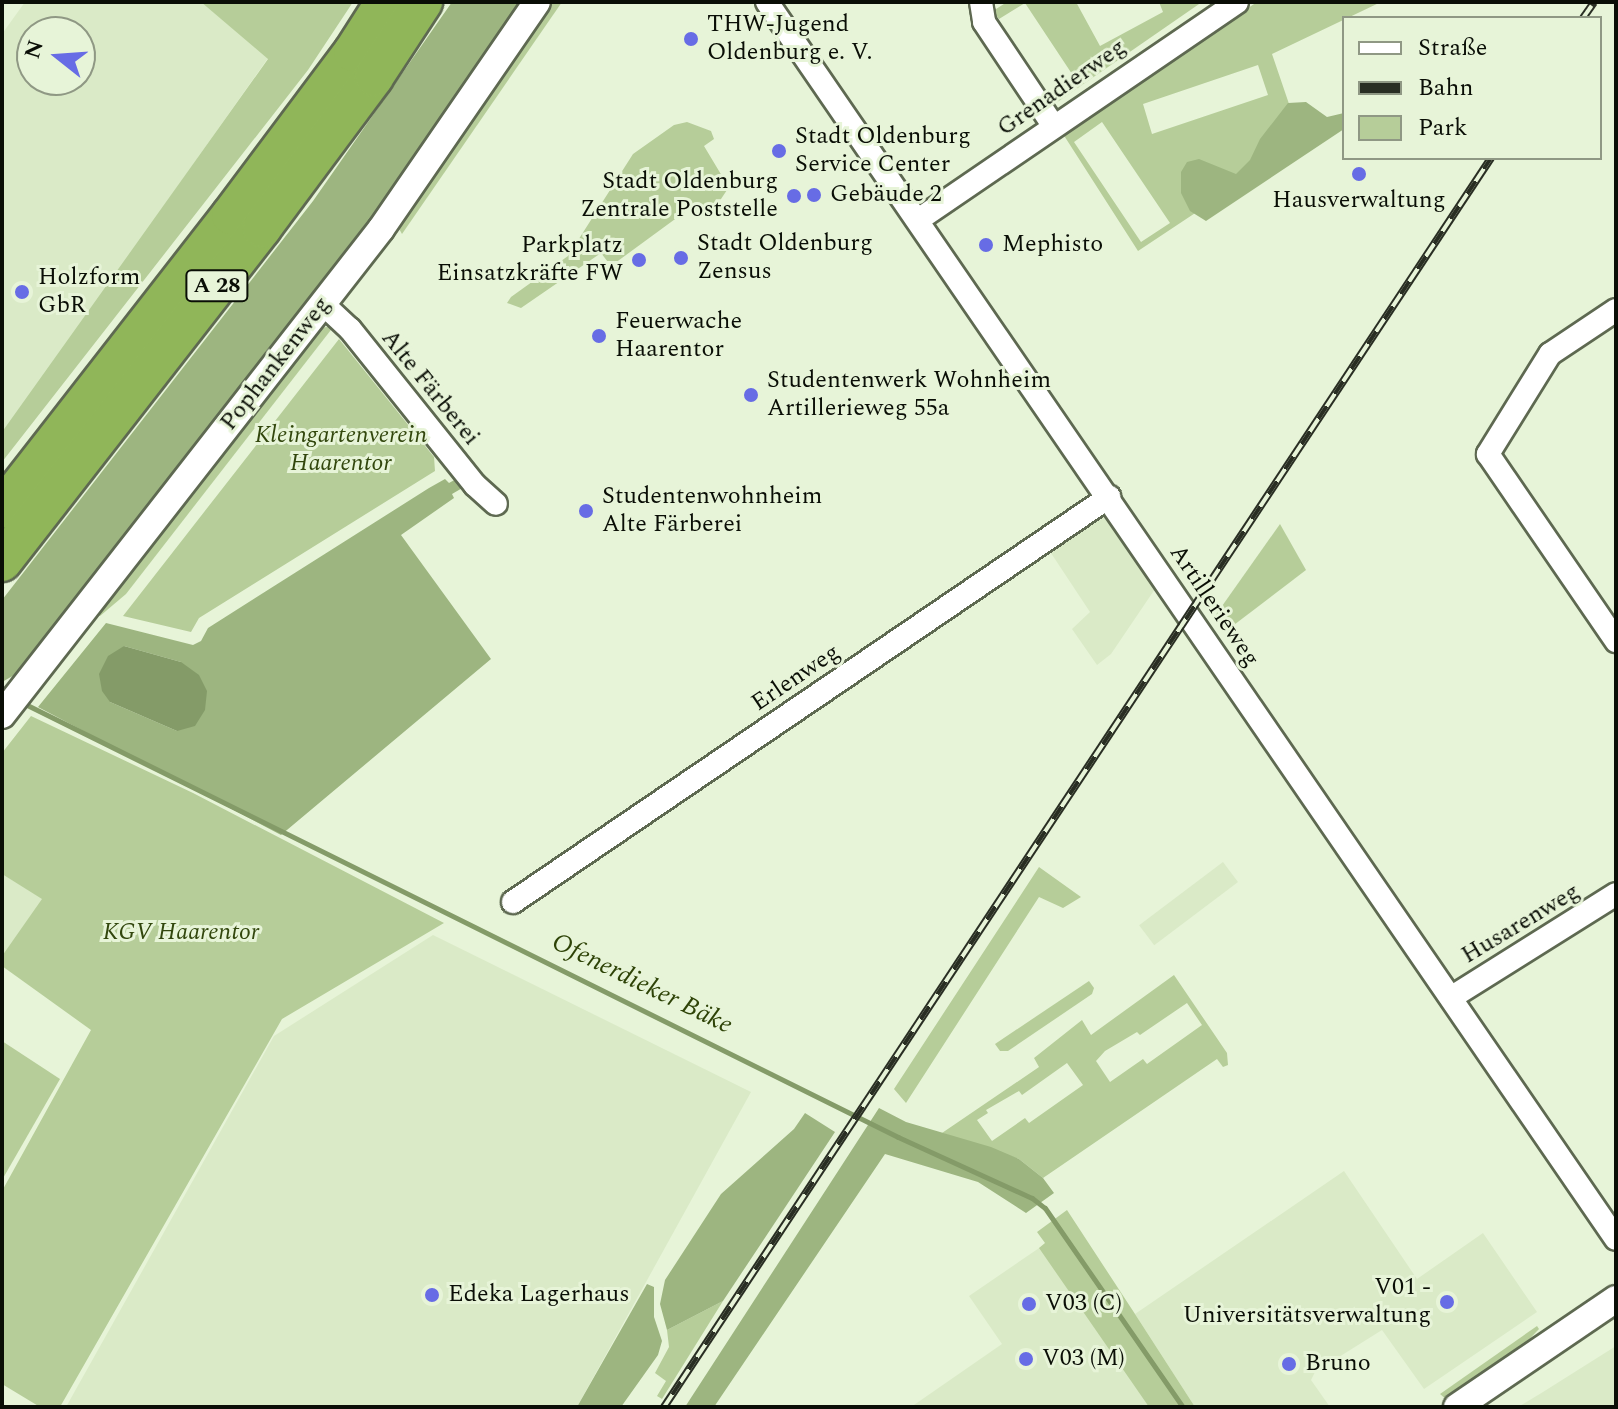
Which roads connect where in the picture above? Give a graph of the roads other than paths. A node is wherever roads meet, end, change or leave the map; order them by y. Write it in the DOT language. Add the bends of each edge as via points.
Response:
graph roads {
  1 [pos="385,2"];
  2 [pos="423,2"];
  3 [pos="537,2"];
  4 [pos="767,2"];
  5 [pos="981,2"];
  6 [pos="1237,2"];
  7 [pos="1053,125"];
  8 [pos="918,220"];
  9 [pos="323,304"];
  10 [pos="1616,310"];
  11 [pos="1109,497"];
  12 [pos="496,504"];
  13 [pos="2,509"];
  14 [pos="2,562"];
  15 [pos="1616,641"];
  16 [pos="2,715"];
  17 [pos="1616,894"];
  18 [pos="513,902"];
  19 [pos="1452,997"];
  20 [pos="1616,1239"];
  21 [pos="1616,1299"];
  22 [pos="1457,1407"];
  1 -- 13 [label="highway, A 28" via="231,215"];
  2 -- 14 [label="highway, A 28" via="262,228"];
  3 -- 9 [label="street, Pophankenweg" via="426,167"];
  4 -- 8 [label="street, Artillerieweg"];
  5 -- 7 [label="street" via="984,22"];
  6 -- 7 [label="street, Grenadierweg"];
  7 -- 8 [label="street, Grenadierweg"];
  8 -- 11 [label="street, Artillerieweg"];
  9 -- 12 [label="street, Alte Färberei" via="350,329"];
  9 -- 16 [label="street, Pophankenweg"];
  10 -- 15 [label="street" via="1550,354 1488,454"];
  11 -- 18 [label="street, Erlenweg"];
  11 -- 19 [label="street, Artillerieweg"];
  17 -- 19 [label="street, Husarenweg"];
  19 -- 20 [label="street, Artillerieweg"];
  21 -- 22 [label="street"];
}
